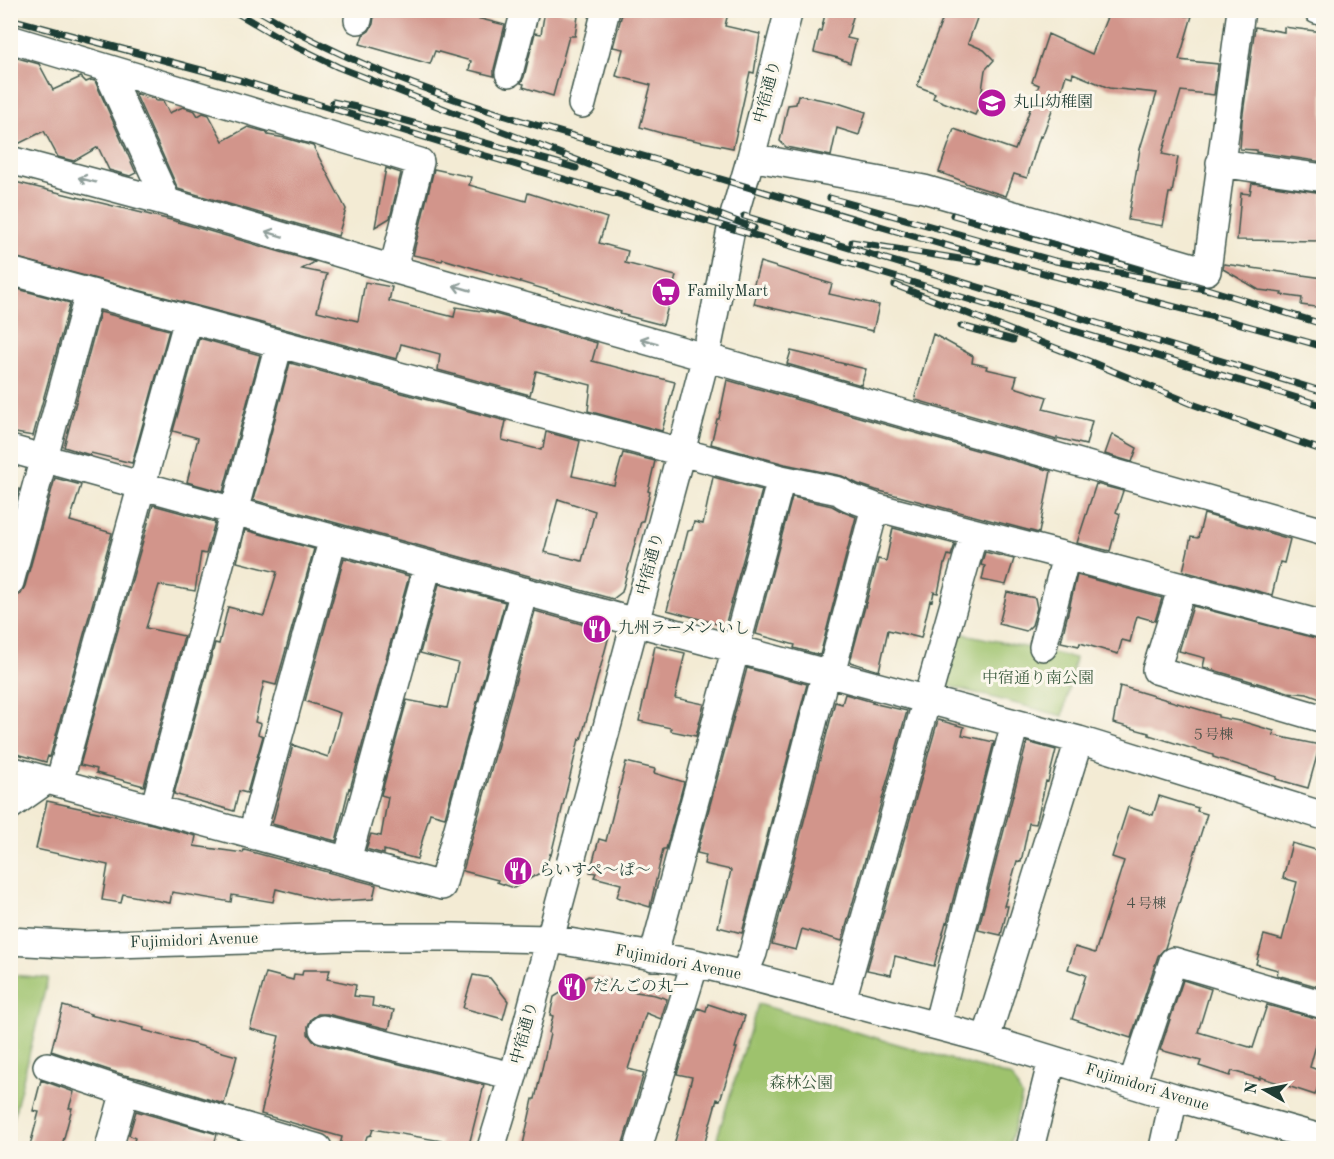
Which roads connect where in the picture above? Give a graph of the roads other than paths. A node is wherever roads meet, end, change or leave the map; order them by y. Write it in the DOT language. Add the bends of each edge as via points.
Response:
graph roads {
  1 [pos="525,10"];
  2 [pos="606,10"];
  3 [pos="789,10"];
  4 [pos="1241,10"];
  5 [pos="1317,10"];
  6 [pos="1323,12"];
  7 [pos="10,39"];
  8 [pos="106,68"];
  9 [pos="509,72"];
  10 [pos="582,104"];
  11 [pos="751,157"];
  12 [pos="10,160"];
  13 [pos="1220,163"];
  14 [pos="1323,178"];
  15 [pos="167,201"];
  16 [pos="393,269"];
  17 [pos="10,271"];
  18 [pos="89,292"];
  19 [pos="188,319"];
  20 [pos="279,344"];
  21 [pos="706,357"];
  22 [pos="10,449"];
  23 [pos="681,452"];
  24 [pos="44,458"];
  25 [pos="781,479"];
  26 [pos="142,485"];
  27 [pos="875,507"];
  28 [pos="234,511"];
  29 [pos="1323,532"];
  30 [pos="974,533"];
  31 [pos="333,538"];
  32 [pos="1066,556"];
  33 [pos="428,565"];
  34 [pos="10,582"];
  35 [pos="1182,587"];
  36 [pos="524,591"];
  37 [pos="635,622"];
  38 [pos="1323,625"];
  39 [pos="1043,647"];
  40 [pos="735,648"];
  41 [pos="831,674"];
  42 [pos="927,699"];
  43 [pos="1323,719"];
  44 [pos="1015,723"];
  45 [pos="1079,740"];
  46 [pos="10,770"];
  47 [pos="53,781"];
  48 [pos="10,806"];
  49 [pos="154,809"];
  50 [pos="1323,816"];
  51 [pos="252,834"];
  52 [pos="347,860"];
  53 [pos="550,939"];
  54 [pos="10,941"];
  55 [pos="653,957"];
  56 [pos="695,963"];
  57 [pos="744,975"];
  58 [pos="842,1000"];
  59 [pos="1323,1005"];
  60 [pos="937,1026"];
  61 [pos="323,1029"];
  62 [pos="986,1039"];
  63 [pos="1052,1060"];
  64 [pos="46,1066"];
  65 [pos="513,1076"];
  66 [pos="1132,1084"];
  67 [pos="125,1092"];
  68 [pos="1174,1097"];
  69 [pos="244,1138"];
  70 [pos="1323,1139"];
  71 [pos="109,1149"];
  72 [pos="318,1149"];
  73 [pos="491,1149"];
  74 [pos="638,1149"];
  75 [pos="1030,1149"];
  76 [pos="1162,1149"];
  1 -- 9 [label="street"];
  2 -- 10 [label="street"];
  3 -- 11 [label="street, 中宿通り"];
  4 -- 13 [label="street"];
  5 -- 6 [label="street"];
  7 -- 8 [label="street"];
  8 -- 15 [label="street"];
  8 -- 16 [label="street" via="420,162"];
  11 -- 13 [label="street" via="924,189 1207,271"];
  11 -- 21 [label="street, 中宿通り" via="733,219"];
  15 -- 12 [label="street, one-way"];
  13 -- 14 [label="street"];
  16 -- 15 [label="street, one-way"];
  21 -- 16 [label="street, one-way"];
  17 -- 18 [label="street"];
  18 -- 19 [label="street"];
  18 -- 24 [label="street"];
  19 -- 20 [label="street"];
  19 -- 26 [label="street"];
  20 -- 23 [label="street"];
  20 -- 28 [label="street"];
  21 -- 23 [label="street, 中宿通り"];
  21 -- 29 [label="street"];
  22 -- 24 [label="street"];
  23 -- 25 [label="street"];
  23 -- 37 [label="street, 中宿通り"];
  24 -- 26 [label="street"];
  24 -- 34 [label="street"];
  25 -- 27 [label="street" via="839,492"];
  25 -- 40 [label="street"];
  26 -- 28 [label="street"];
  26 -- 47 [label="street"];
  27 -- 30 [label="street"];
  27 -- 41 [label="street"];
  28 -- 31 [label="street"];
  28 -- 49 [label="street"];
  30 -- 32 [label="street"];
  30 -- 42 [label="street"];
  31 -- 33 [label="street"];
  31 -- 51 [label="street"];
  32 -- 35 [label="street"];
  32 -- 39 [label="street"];
  33 -- 36 [label="street"];
  33 -- 52 [label="street"];
  35 -- 38 [label="street"];
  35 -- 43 [label="street" via="1155,670"];
  36 -- 37 [label="street"];
  36 -- 52 [label="street" via="442,886"];
  37 -- 40 [label="street"];
  37 -- 53 [label="street, 中宿通り"];
  40 -- 41 [label="street"];
  40 -- 55 [label="street"];
  41 -- 42 [label="street"];
  41 -- 57 [label="street" via="823,684"];
  42 -- 44 [label="street"];
  42 -- 58 [label="street"];
  44 -- 45 [label="street"];
  44 -- 60 [label="street"];
  45 -- 50 [label="street"];
  45 -- 62 [label="street"];
  46 -- 47 [label="street"];
  47 -- 48 [label="street"];
  47 -- 49 [label="street"];
  49 -- 51 [label="street"];
  51 -- 52 [label="street"];
  53 -- 54 [label="street, Fujimidori Avenue" via="354,937 82,945"];
  53 -- 55 [label="street, Fujimidori Avenue"];
  53 -- 65 [label="street, 中宿通り"];
  55 -- 56 [label="street, Fujimidori Avenue"];
  56 -- 57 [label="street, Fujimidori Avenue"];
  56 -- 74 [label="street"];
  57 -- 58 [label="street, Fujimidori Avenue"];
  58 -- 60 [label="street, Fujimidori Avenue"];
  59 -- 66 [label="street" via="1173,961"];
  60 -- 62 [label="street, Fujimidori Avenue"];
  61 -- 65 [label="street"];
  62 -- 63 [label="street, Fujimidori Avenue"];
  63 -- 66 [label="street, Fujimidori Avenue"];
  63 -- 75 [label="street"];
  64 -- 67 [label="street"];
  65 -- 73 [label="street, 中宿通り"];
  66 -- 68 [label="street, Fujimidori Avenue"];
  67 -- 69 [label="street"];
  67 -- 71 [label="street"];
  68 -- 70 [label="street, Fujimidori Avenue"];
  68 -- 76 [label="street"];
  69 -- 72 [label="street"];
}
